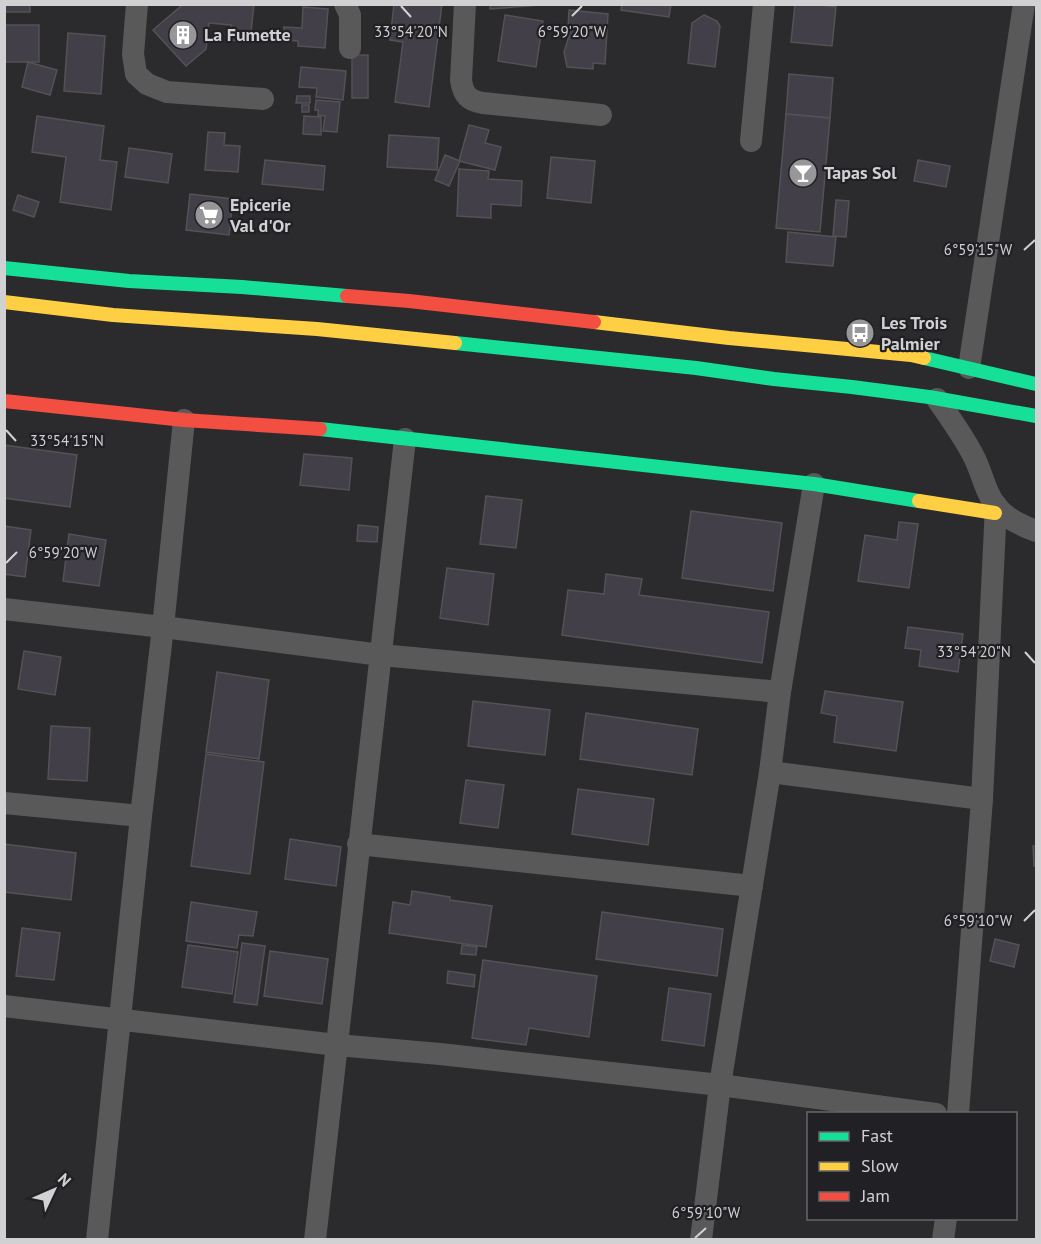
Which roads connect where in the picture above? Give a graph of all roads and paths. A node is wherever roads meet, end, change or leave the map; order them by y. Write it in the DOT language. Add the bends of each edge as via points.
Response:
graph roads {
  1 [pos="136,4"];
  2 [pos="345,4"];
  3 [pos="465,4"];
  4 [pos="764,4"];
  5 [pos="1024,4"];
  6 [pos="350,48"];
  7 [pos="263,99"];
  8 [pos="602,115"];
  9 [pos="751,141"];
  10 [pos="4,268"];
  11 [pos="4,302"];
  12 [pos="969,368"];
  13 [pos="1036,384"];
  14 [pos="937,399"];
  15 [pos="4,401"];
  16 [pos="1036,416"];
  17 [pos="184,420"];
  18 [pos="405,439"];
  19 [pos="814,484"];
  20 [pos="995,509"];
  21 [pos="1036,531"];
  22 [pos="4,609"];
  23 [pos="163,627"];
  24 [pos="381,655"];
  25 [pos="780,692"];
  26 [pos="770,772"];
  27 [pos="982,800"];
  28 [pos="4,803"];
  29 [pos="141,816"];
  30 [pos="358,844"];
  31 [pos="752,886"];
  32 [pos="4,1006"];
  33 [pos="121,1019"];
  34 [pos="337,1045"];
  35 [pos="720,1085"];
  36 [pos="928,1112"];
  37 [pos="958,1112"];
  38 [pos="946,1220"];
  39 [pos="97,1239"];
  40 [pos="315,1239"];
  41 [pos="701,1239"];
  42 [pos="943,1239"];
  1 -- 7 [label="street" via="133,54 136,74 147,84 167,92"];
  2 -- 6 [label="street" via="350,15"];
  3 -- 8 [label="street" via="461,80 467,97 475,102"];
  4 -- 9 [label="street"];
  5 -- 12 [label="street"];
  10 -- 12 [label="main road" via="409,301 911,355"];
  11 -- 14 [label="main road" via="526,350"];
  12 -- 13 [label="main road"];
  14 -- 16 [label="main road"];
  14 -- 20 [label="street" via="974,456"];
  15 -- 17 [label="main road"];
  17 -- 18 [label="main road"];
  17 -- 23 [label="street"];
  18 -- 19 [label="main road"];
  18 -- 24 [label="street"];
  19 -- 20 [label="main road"];
  19 -- 25 [label="street"];
  20 -- 21 [label="street"];
  20 -- 27 [label="street"];
  22 -- 23 [label="street"];
  23 -- 24 [label="street"];
  23 -- 29 [label="street"];
  24 -- 25 [label="street"];
  24 -- 30 [label="street"];
  25 -- 26 [label="street"];
  26 -- 27 [label="street"];
  26 -- 31 [label="street"];
  27 -- 37 [label="street"];
  28 -- 29 [label="street"];
  29 -- 33 [label="street"];
  30 -- 31 [label="street"];
  30 -- 34 [label="street"];
  31 -- 35 [label="street"];
  32 -- 33 [label="street"];
  33 -- 34 [label="street"];
  33 -- 39 [label="street"];
  34 -- 35 [label="street"];
  34 -- 40 [label="street"];
  35 -- 36 [label="street"];
  35 -- 41 [label="street"];
  38 -- 42 [label="street"];
}
